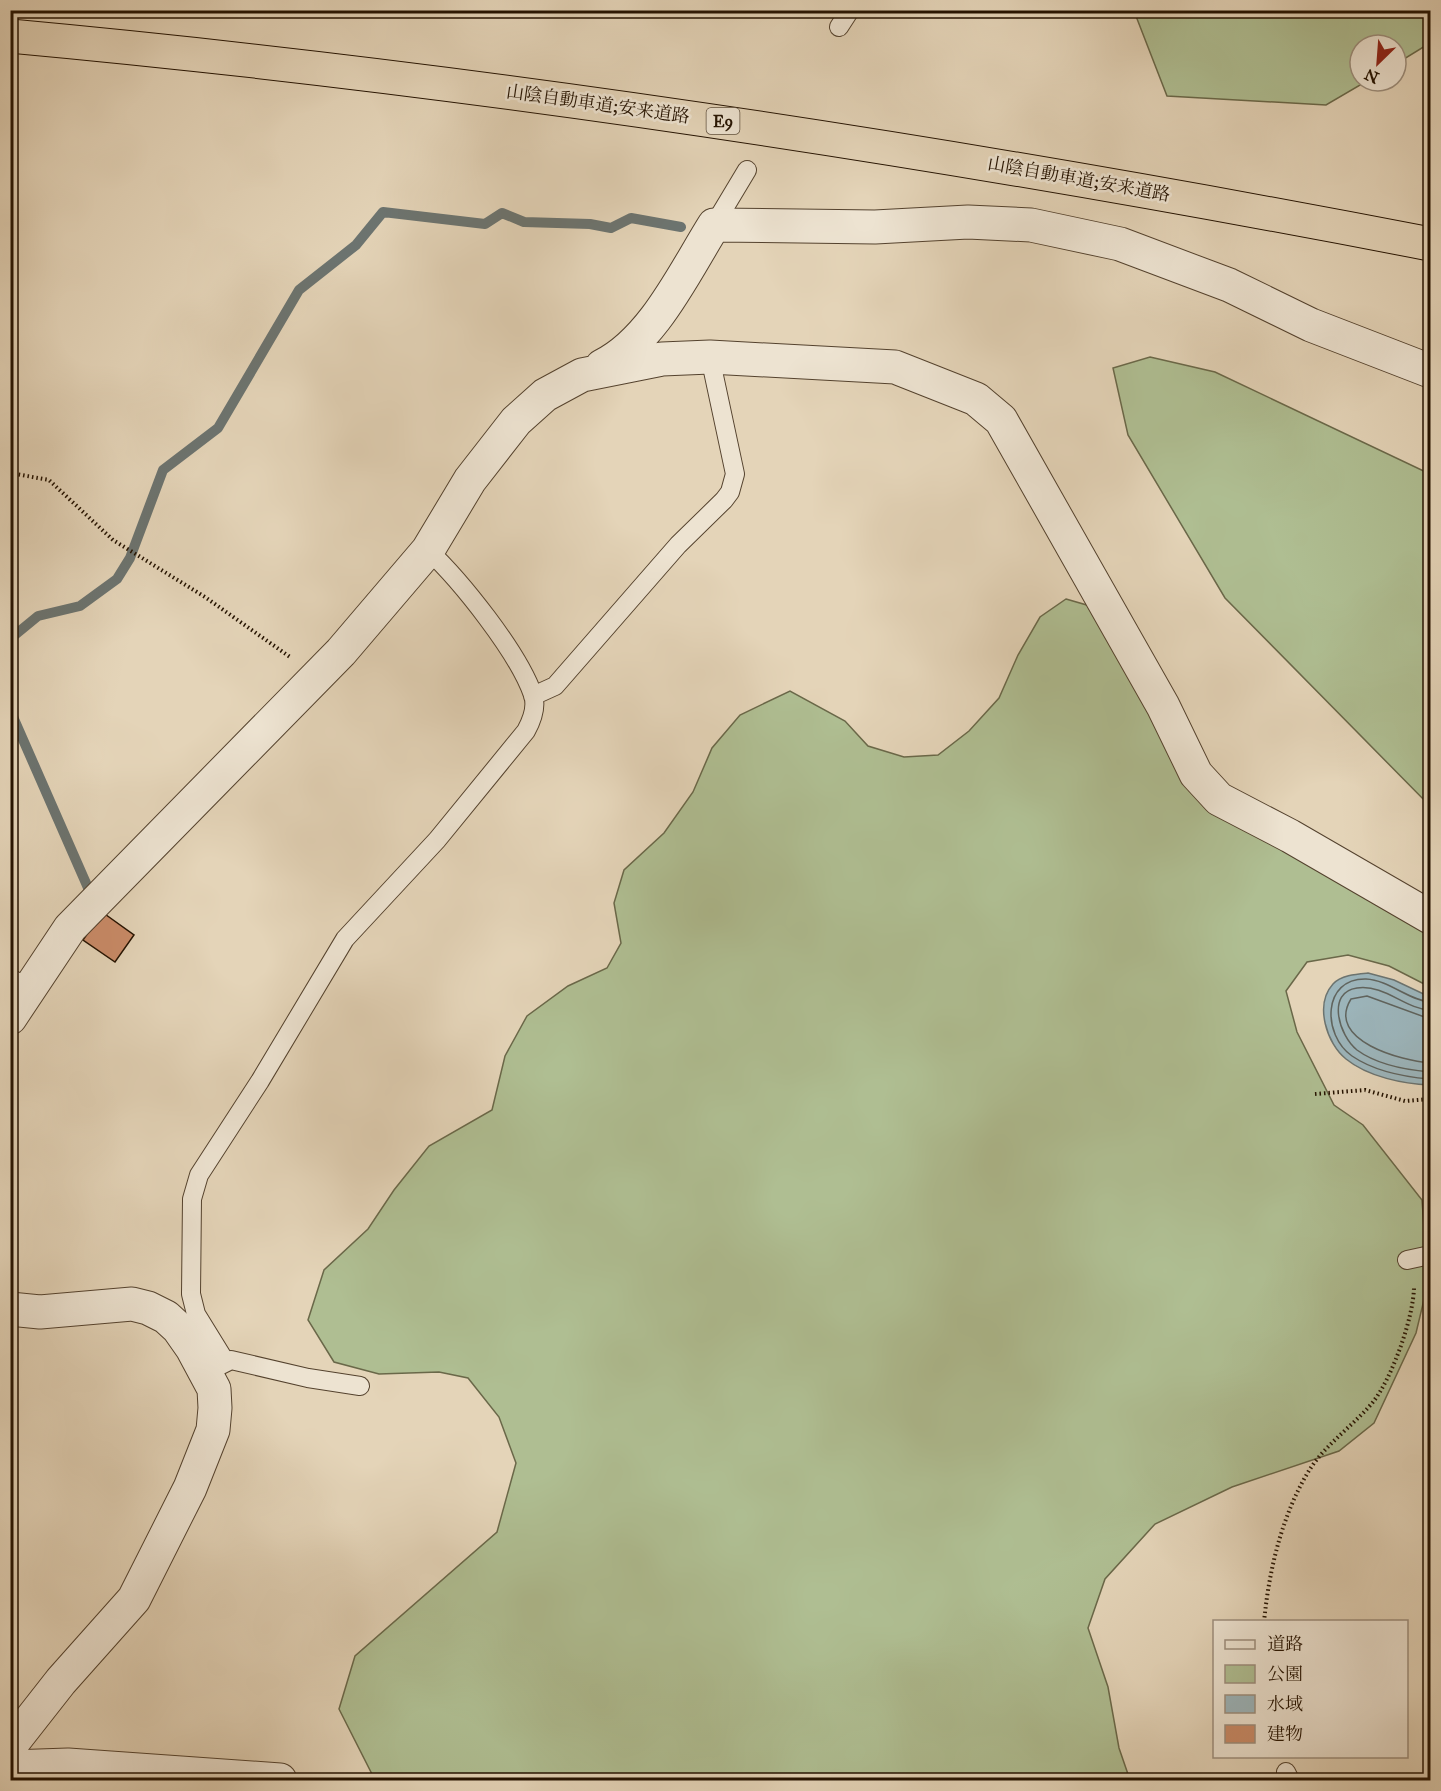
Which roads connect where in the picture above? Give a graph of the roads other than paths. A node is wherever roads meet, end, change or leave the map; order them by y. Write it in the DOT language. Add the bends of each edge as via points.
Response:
graph roads {
  1 [pos="850,10"];
  2 [pos="839,27"];
  3 [pos="10,36"];
  4 [pos="747,170"];
  5 [pos="714,225"];
  6 [pos="1431,244"];
  7 [pos="710,357"];
  8 [pos="1431,371"];
  9 [pos="582,375"];
  10 [pos="428,550"];
  11 [pos="533,696"];
  12 [pos="1431,917"];
  13 [pos="20,983"];
  14 [pos="10,1018"];
  15 [pos="10,1309"];
  16 [pos="217,1367"];
  17 [pos="360,1386"];
  18 [pos="10,1746"];
  19 [pos="10,1767"];
  20 [pos="280,1780"];
  1 -- 2 [label="lane"];
  3 -- 6 [label="highway, 山陰自動車道;安来道路 / E9" via="469,86 795,131 1145,189"];
  4 -- 5 [label="lane"];
  5 -- 8 [label="street" via="1031,225 1120,244 1229,285 1311,325"];
  5 -- 9 [label="street" via="634,344 614,360"];
  7 -- 9 [label="street" via="662,359"];
  7 -- 11 [label="lane" via="735,474 730,492 678,545 555,686"];
  7 -- 12 [label="street" via="895,367 976,399 1002,420 1163,706 1197,774 1219,799"];
  9 -- 10 [label="street" via="545,395 516,421 470,480"];
  10 -- 11 [label="lane" via="453,573 509,652"];
  10 -- 13 [label="street" via="313,681"];
  11 -- 16 [label="lane" via="533,714 526,730 437,840 345,939 199,1175 192,1199 191,1294"];
  13 -- 14 [label="street"];
  15 -- 16 [label="street" via="40,1312 132,1304 148,1308 166,1317"];
  16 -- 17 [label="lane" via="231,1360"];
  16 -- 18 [label="street" via="213,1430 190,1488 144,1581 134,1599"];
  19 -- 20 [label="street" via="68,1765"];
}
